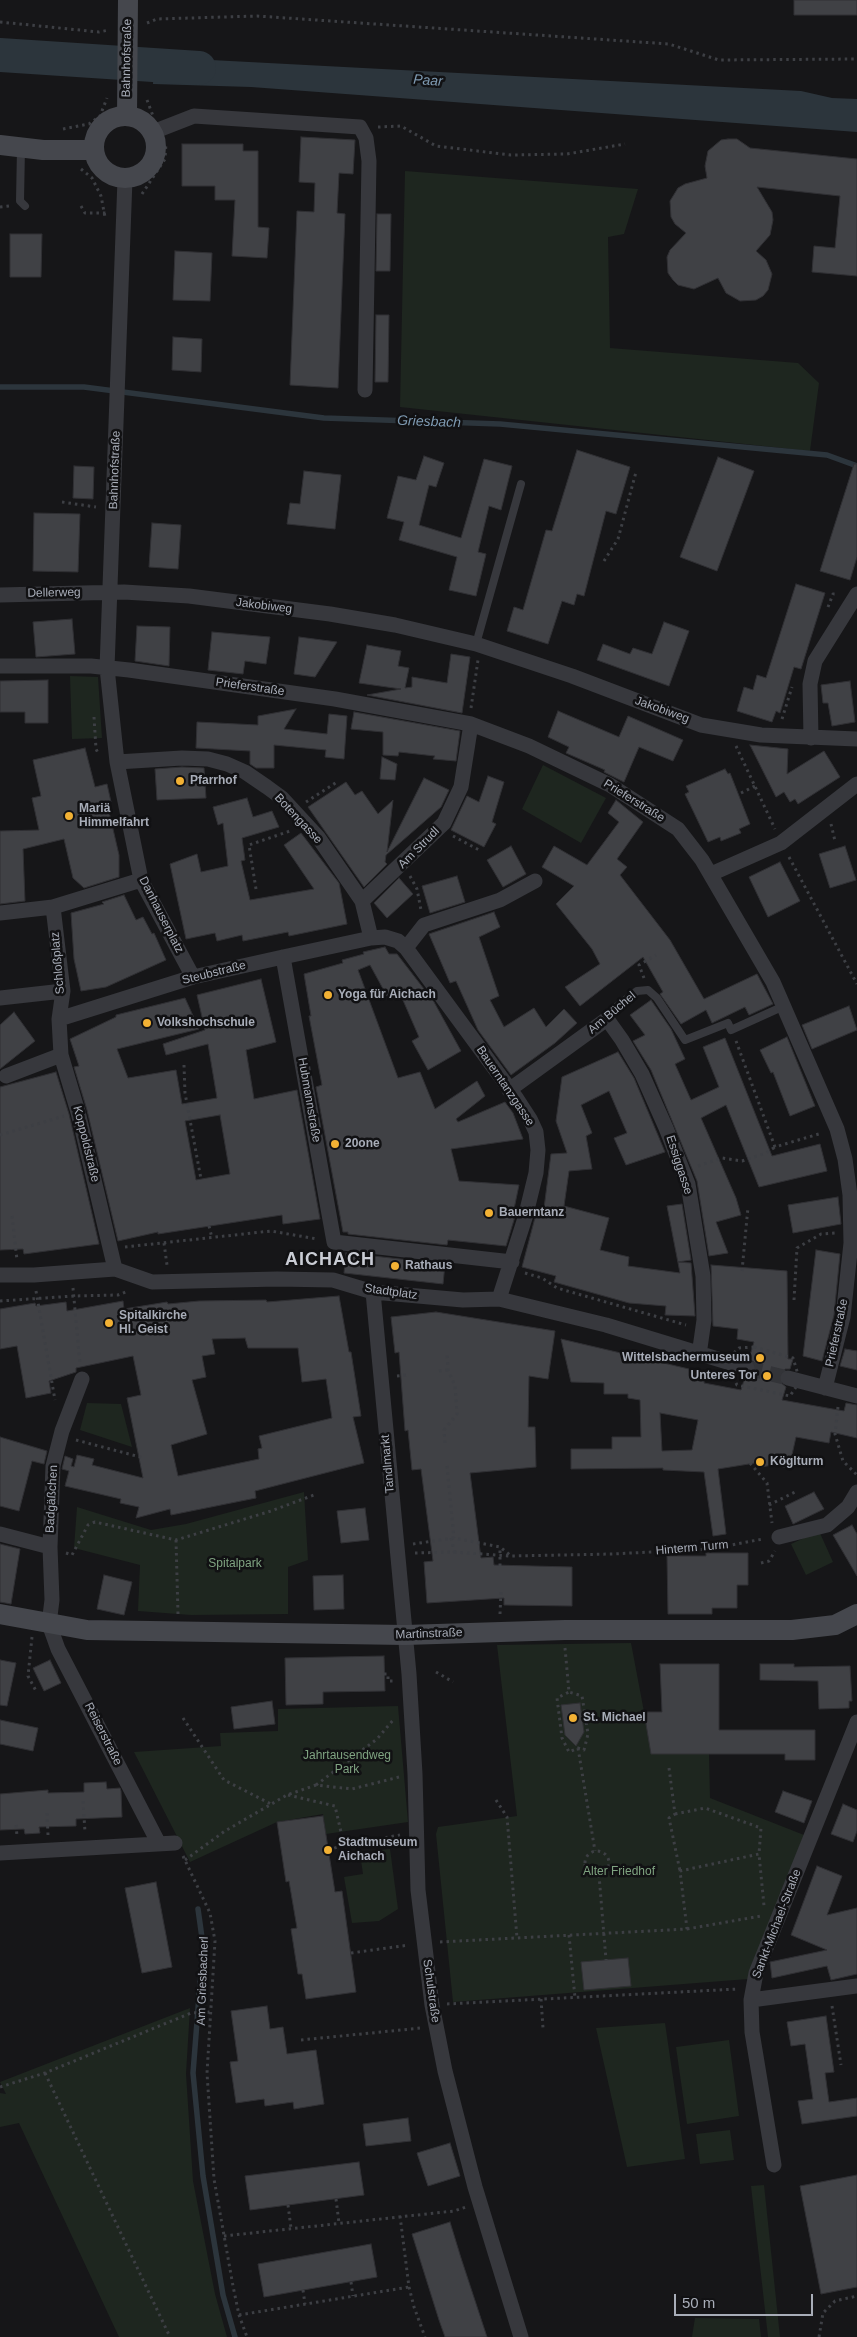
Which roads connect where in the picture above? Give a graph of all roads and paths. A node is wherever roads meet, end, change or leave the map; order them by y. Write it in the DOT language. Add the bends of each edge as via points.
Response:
graph roads {
  1 [pos="128,0"];
  2 [pos="0,22"];
  3 [pos="127,31"];
  4 [pos="857,59"];
  5 [pos="108,91"];
  6 [pos="146,98"];
  7 [pos="127,116"];
  8 [pos="360,127"];
  9 [pos="59,130"];
  10 [pos="157,130"];
  11 [pos="625,144"];
  12 [pos="0,145"];
  13 [pos="21,148"];
  14 [pos="93,150"];
  15 [pos="74,168"];
  16 [pos="125,179"];
  17 [pos="138,201"];
  18 [pos="25,206"];
  19 [pos="81,206"];
  20 [pos="105,213"];
  21 [pos="105,221"];
  22 [pos="365,390"];
  23 [pos="636,472"];
  24 [pos="521,484"];
  25 [pos="62,502"];
  26 [pos="113,509"];
  27 [pos="604,561"];
  28 [pos="108,592"];
  29 [pos="0,594"];
  30 [pos="857,594"];
  31 [pos="481,646"];
  32 [pos="0,666"];
  33 [pos="107,668"];
  34 [pos="810,684"];
  35 [pos="471,724"];
  36 [pos="729,730"];
  37 [pos="777,736"];
  38 [pos="811,738"];
  39 [pos="857,739"];
  40 [pos="117,762"];
  41 [pos="336,782"];
  42 [pos="857,784"];
  43 [pos="755,786"];
  44 [pos="741,793"];
  45 [pos="294,811"];
  46 [pos="307,826"];
  47 [pos="439,828"];
  48 [pos="781,843"];
  49 [pos="481,851"];
  50 [pos="789,856"];
  51 [pos="403,864"];
  52 [pos="711,874"];
  53 [pos="141,880"];
  54 [pos="535,882"];
  55 [pos="256,889"];
  56 [pos="362,902"];
  57 [pos="53,907"];
  58 [pos="0,913"];
  59 [pos="424,925"];
  60 [pos="371,938"];
  61 [pos="406,948"];
  62 [pos="656,955"];
  63 [pos="282,957"];
  64 [pos="193,978"];
  65 [pos="857,984"];
  66 [pos="648,990"];
  67 [pos="63,991"];
  68 [pos="0,998"];
  69 [pos="784,1006"];
  70 [pos="59,1019"];
  71 [pos="607,1020"];
  72 [pos="731,1030"];
  73 [pos="61,1055"];
  74 [pos="184,1065"];
  75 [pos="6,1076"];
  76 [pos="509,1090"];
  77 [pos="78,1112"];
  78 [pos="837,1129"];
  79 [pos="0,1135"];
  80 [pos="775,1147"];
  81 [pos="683,1171"];
  82 [pos="201,1179"];
  83 [pos="748,1207"];
  84 [pos="12,1216"];
  85 [pos="210,1226"];
  86 [pos="851,1232"];
  87 [pos="212,1238"];
  88 [pos="334,1242"];
  89 [pos="111,1249"];
  90 [pos="511,1265"];
  91 [pos="114,1269"];
  92 [pos="742,1271"];
  93 [pos="72,1273"];
  94 [pos="0,1275"];
  95 [pos="18,1275"];
  96 [pos="34,1275"];
  97 [pos="152,1282"];
  98 [pos="373,1292"];
  99 [pos="74,1296"];
  100 [pos="38,1299"];
  101 [pos="499,1299"];
  102 [pos="794,1300"];
  103 [pos="0,1301"];
  104 [pos="703,1327"];
  105 [pos="447,1353"];
  106 [pos="699,1355"];
  107 [pos="725,1362"];
  108 [pos="747,1368"];
  109 [pos="448,1370"];
  110 [pos="439,1371"];
  111 [pos="82,1379"];
  112 [pos="794,1380"];
  113 [pos="832,1390"];
  114 [pos="857,1396"];
  115 [pos="62,1431"];
  116 [pos="445,1443"];
  117 [pos="144,1458"];
  118 [pos="750,1463"];
  119 [pos="447,1466"];
  120 [pos="857,1475"];
  121 [pos="795,1492"];
  122 [pos="857,1492"];
  123 [pos="314,1495"];
  124 [pos="769,1505"];
  125 [pos="0,1534"];
  126 [pos="777,1537"];
  127 [pos="451,1538"];
  128 [pos="176,1540"];
  129 [pos="413,1544"];
  130 [pos="50,1547"];
  131 [pos="500,1547"];
  132 [pos="454,1554"];
  133 [pos="500,1555"];
  134 [pos="510,1556"];
  135 [pos="761,1563"];
  136 [pos="500,1566"];
  137 [pos="501,1592"];
  138 [pos="499,1611"];
  139 [pos="0,1614"];
  140 [pos="856,1619"];
  141 [pos="41,1623"];
  142 [pos="565,1630"];
  143 [pos="179,1632"];
  144 [pos="405,1635"];
  145 [pos="436,1672"];
  146 [pos="384,1674"];
  147 [pos="393,1681"];
  148 [pos="453,1682"];
  149 [pos="36,1691"];
  150 [pos="569,1692"];
  151 [pos="411,1699"];
  152 [pos="183,1718"];
  153 [pos="857,1722"];
  154 [pos="578,1748"];
  155 [pos="669,1768"];
  156 [pos="415,1774"];
  157 [pos="316,1785"];
  158 [pos="287,1795"];
  159 [pos="83,1800"];
  160 [pos="496,1800"];
  161 [pos="271,1804"];
  162 [pos="47,1813"];
  163 [pos="675,1814"];
  164 [pos="416,1832"];
  165 [pos="175,1843"];
  166 [pos="159,1844"];
  167 [pos="344,1845"];
  168 [pos="86,1848"];
  169 [pos="49,1850"];
  170 [pos="328,1850"];
  171 [pos="595,1851"];
  172 [pos="0,1852"];
  173 [pos="759,1854"];
  174 [pos="185,1860"];
  175 [pos="680,1872"];
  176 [pos="599,1875"];
  177 [pos="687,1929"];
  178 [pos="603,1932"];
  179 [pos="569,1935"];
  180 [pos="517,1938"];
  181 [pos="424,1943"];
  182 [pos="351,1953"];
  183 [pos="606,1960"];
  184 [pos="857,1986"];
  185 [pos="830,1989"];
  186 [pos="752,1995"];
  187 [pos="575,1998"];
  188 [pos="541,2000"];
  189 [pos="432,2005"];
  190 [pos="211,2012"];
  191 [pos="436,2026"];
  192 [pos="543,2028"];
  193 [pos="301,2040"];
  194 [pos="841,2065"];
  195 [pos="45,2073"];
  196 [pos="0,2087"];
  197 [pos="774,2165"];
  198 [pos="336,2199"];
  199 [pos="480,2203"];
  200 [pos="288,2205"];
  201 [pos="400,2216"];
  202 [pos="339,2223"];
  203 [pos="291,2228"];
  204 [pos="224,2236"];
  205 [pos="352,2282"];
  206 [pos="409,2287"];
  207 [pos="303,2290"];
  208 [pos="354,2296"];
  209 [pos="857,2296"];
  210 [pos="305,2304"];
  211 [pos="239,2315"];
  212 [pos="170,2337"];
  213 [pos="247,2337"];
  214 [pos="425,2337"];
  215 [pos="521,2337"];
  216 [pos="819,2337"];
  1 -- 3 [label="main road, Bahnhofstraße"];
  2 -- 3 [label="path" via="99,32"];
  3 -- 4 [label="path" via="157,19 257,16 669,44 720,60"];
  3 -- 7 [label="main road, Bahnhofstraße"];
  5 -- 9 [label="path" via="100,116 89,124"];
  6 -- 10 [label="path"];
  7 -- 10 [label="main road, Bahnhofstraße"];
  7 -- 14 [label="main road, Bahnhofstraße" via="118,116 102,125"];
  8 -- 10 [label="street" via="194,116"];
  8 -- 11 [label="path" via="400,126 436,146 511,155 567,154"];
  8 -- 22 [label="street" via="366,138 369,161"];
  10 -- 16 [label="main road" via="152,163 145,172"];
  10 -- 17 [label="path" via="167,146 166,159"];
  12 -- 13 [label="main road"];
  13 -- 14 [label="main road"];
  13 -- 18 [label="lane" via="20,201"];
  14 -- 16 [label="main road" via="100,167"];
  15 -- 20 [label="path" via="82,169 92,178"];
  16 -- 26 [label="street, Bahnhofstraße"];
  19 -- 20 [label="path" via="85,213"];
  20 -- 21 [label="path"];
  23 -- 27 [label="path" via="618,539"];
  24 -- 31 [label="lane"];
  25 -- 26 [label="path"];
  26 -- 28 [label="street, Bahnhofstraße"];
  28 -- 29 [label="street, Dellerweg"];
  28 -- 31 [label="street, Jakobiweg" via="189,596 330,614 395,625"];
  28 -- 33 [label="street, Bahnhofstraße"];
  30 -- 34 [label="street" via="815,662"];
  31 -- 35 [label="path"];
  31 -- 36 [label="street, Jakobiweg" via="572,676 701,725"];
  32 -- 33 [label="street, Prieferstraße"];
  33 -- 35 [label="street, Prieferstraße" via="335,699"];
  33 -- 40 [label="street, Bahnhofstraße"];
  34 -- 37 [label="path" via="794,681"];
  34 -- 38 [label="street"];
  35 -- 47 [label="street, Am Strudl" via="461,787"];
  35 -- 52 [label="street, Prieferstraße" via="529,746 630,796 678,829"];
  36 -- 37 [label="street, Jakobiweg"];
  36 -- 43 [label="path"];
  37 -- 38 [label="street, Jakobiweg"];
  38 -- 39 [label="street, Jakobiweg"];
  40 -- 45 [label="street, Botengasse" via="182,758 227,764 267,787"];
  40 -- 53 [label="street, Danhauserplatz"];
  41 -- 45 [label="path"];
  42 -- 48 [label="street"];
  43 -- 44 [label="path"];
  43 -- 48 [label="path"];
  45 -- 46 [label="street, Botengasse"];
  46 -- 55 [label="path" via="249,845"];
  46 -- 56 [label="street, Botengasse"];
  47 -- 49 [label="path"];
  47 -- 51 [label="street, Am Strudl"];
  48 -- 52 [label="street"];
  50 -- 65 [label="path"];
  51 -- 56 [label="street, Am Strudl"];
  51 -- 59 [label="path" via="417,889"];
  52 -- 69 [label="street, Prieferstraße"];
  53 -- 57 [label="street"];
  53 -- 64 [label="street, Danhauserplatz"];
  54 -- 59 [label="street" via="500,900"];
  56 -- 60 [label="street, Botengasse"];
  57 -- 58 [label="street"];
  57 -- 67 [label="street, Schloßplatz"];
  59 -- 61 [label="street"];
  60 -- 61 [label="street, Bauerntanzgasse" via="385,937"];
  60 -- 63 [label="street, Steubstraße"];
  61 -- 76 [label="street, Bauerntanzgasse"];
  62 -- 66 [label="path" via="639,965"];
  63 -- 64 [label="street, Steubstraße"];
  63 -- 88 [label="street, Hubmannstraße"];
  64 -- 70 [label="street, Steubstraße"];
  66 -- 71 [label="lane, Am Büchel" via="636,991"];
  66 -- 72 [label="lane, Am Büchel" via="657,998 684,1040 728,1023"];
  67 -- 68 [label="street"];
  67 -- 70 [label="street, Schloßplatz"];
  69 -- 72 [label="lane, Am Büchel"];
  69 -- 78 [label="street, Prieferstraße"];
  70 -- 73 [label="street, Koppoldstraße"];
  71 -- 76 [label="street, Am Büchel"];
  71 -- 81 [label="street, Essiggasse" via="642,1074"];
  72 -- 80 [label="path"];
  73 -- 75 [label="street"];
  73 -- 77 [label="street, Koppoldstraße"];
  74 -- 82 [label="path" via="185,1093"];
  76 -- 90 [label="street, Bauerntanzgasse" via="530,1119 536,1132 538,1150 534,1182"];
  77 -- 79 [label="path"];
  77 -- 89 [label="street, Koppoldstraße"];
  78 -- 80 [label="path"];
  78 -- 86 [label="street, Prieferstraße" via="850,1195"];
  80 -- 81 [label="path" via="742,1160 722,1158"];
  81 -- 104 [label="street, Essiggasse" via="703,1276"];
  83 -- 92 [label="path"];
  84 -- 95 [label="path"];
  85 -- 87 [label="path"];
  86 -- 102 [label="path" via="821,1234 797,1248"];
  86 -- 113 [label="street, Prieferstraße"];
  87 -- 88 [label="path" via="271,1231"];
  87 -- 89 [label="path"];
  88 -- 90 [label="street"];
  89 -- 91 [label="street, Koppoldstraße"];
  90 -- 101 [label="street, Bauerntanzgasse"];
  90 -- 104 [label="path" via="557,1288 680,1324"];
  91 -- 93 [label="street, Stadtplatz"];
  91 -- 97 [label="street, Stadtplatz"];
  93 -- 96 [label="street, Stadtplatz"];
  93 -- 99 [label="path"];
  94 -- 95 [label="street, Stadtplatz"];
  95 -- 96 [label="street, Stadtplatz"];
  96 -- 100 [label="path"];
  97 -- 98 [label="street, Stadtplatz" via="333,1280"];
  97 -- 99 [label="path" via="118,1295"];
  98 -- 101 [label="street, Stadtplatz" via="463,1300"];
  98 -- 144 [label="street, Tandlmarkt"];
  99 -- 100 [label="path"];
  99 -- 111 [label="path"];
  100 -- 103 [label="path"];
  100 -- 115 [label="path"];
  101 -- 106 [label="street, Stadtplatz" via="606,1325"];
  104 -- 106 [label="street, Essiggasse"];
  105 -- 109 [label="path"];
  106 -- 107 [label="street, Stadtplatz"];
  107 -- 108 [label="street, Stadtplatz"];
  107 -- 112 [label="path" via="737,1384 790,1396"];
  107 -- 112 [label="path" via="739,1348 754,1348 793,1358"];
  109 -- 110 [label="path"];
  109 -- 116 [label="path" via="455,1386 457,1414 444,1430"];
  111 -- 115 [label="street, Badgäßchen"];
  112 -- 113 [label="street"];
  113 -- 114 [label="street"];
  113 -- 120 [label="path" via="835,1434 843,1461"];
  115 -- 117 [label="path" via="74,1440"];
  115 -- 130 [label="street, Badgäßchen" via="53,1466"];
  118 -- 124 [label="path" via="767,1482"];
  119 -- 131 [label="path" via="454,1538"];
  121 -- 124 [label="path"];
  122 -- 126 [label="street" via="848,1507 827,1525"];
  123 -- 128 [label="path"];
  124 -- 126 [label="path"];
  125 -- 130 [label="street"];
  126 -- 134 [label="path, Hinterm Turm" via="710,1550"];
  126 -- 135 [label="path" via="776,1550 768,1561"];
  127 -- 132 [label="path"];
  128 -- 130 [label="path" via="95,1522 88,1525 72,1555"];
  128 -- 143 [label="path"];
  129 -- 132 [label="path, Hinterm Turm" via="415,1555"];
  130 -- 141 [label="street, Badgäßchen" via="52,1600"];
  131 -- 133 [label="path"];
  131 -- 134 [label="path"];
  132 -- 133 [label="path, Hinterm Turm"];
  133 -- 134 [label="path, Hinterm Turm"];
  133 -- 136 [label="path"];
  137 -- 138 [label="path"];
  139 -- 141 [label="main road, Martinstraße"];
  140 -- 142 [label="main road, Martinstraße" via="792,1630"];
  141 -- 143 [label="main road, Martinstraße" via="88,1630"];
  141 -- 149 [label="path" via="28,1676"];
  141 -- 166 [label="street, Reiserstraße" via="58,1649"];
  142 -- 144 [label="main road, Martinstraße"];
  142 -- 150 [label="path"];
  143 -- 144 [label="main road, Martinstraße"];
  144 -- 151 [label="street, Schulstraße"];
  145 -- 148 [label="path"];
  146 -- 147 [label="path" via="388,1674 388,1681"];
  150 -- 154 [label="path" via="582,1696 588,1734 584,1750"];
  150 -- 154 [label="path" via="556,1698 562,1738 570,1752"];
  151 -- 156 [label="street, Schulstraße"];
  151 -- 157 [label="path" via="377,1739"];
  152 -- 161 [label="path" via="224,1780"];
  153 -- 186 [label="street, Sankt-Michael-Straße" via="756,1973"];
  154 -- 171 [label="path"];
  155 -- 163 [label="path"];
  156 -- 157 [label="path" via="352,1788"];
  156 -- 164 [label="street, Schulstraße"];
  157 -- 158 [label="path"];
  158 -- 161 [label="path"];
  158 -- 167 [label="path" via="335,1806"];
  159 -- 168 [label="path"];
  160 -- 180 [label="path" via="507,1817"];
  161 -- 174 [label="path"];
  162 -- 169 [label="path"];
  163 -- 173 [label="path" via="705,1808 761,1828"];
  163 -- 175 [label="path" via="668,1818"];
  164 -- 167 [label="path"];
  164 -- 181 [label="street, Schulstraße"];
  165 -- 166 [label="street"];
  165 -- 174 [label="path, Am Griesbacherl"];
  166 -- 168 [label="street"];
  167 -- 170 [label="path"];
  168 -- 169 [label="street"];
  169 -- 172 [label="street"];
  171 -- 176 [label="path" via="586,1859 586,1867 591,1874"];
  171 -- 176 [label="path" via="603,1852 610,1861 606,1872"];
  173 -- 175 [label="path"];
  173 -- 177 [label="path" via="765,1916"];
  174 -- 190 [label="path, Am Griesbacherl" via="210,1912 215,1941"];
  175 -- 177 [label="path"];
  176 -- 178 [label="path"];
  177 -- 178 [label="path"];
  178 -- 179 [label="path"];
  178 -- 183 [label="path"];
  179 -- 180 [label="path"];
  179 -- 187 [label="path"];
  180 -- 181 [label="path"];
  181 -- 182 [label="path"];
  181 -- 189 [label="street, Schulstraße"];
  184 -- 185 [label="street"];
  185 -- 186 [label="street"];
  185 -- 194 [label="path"];
  186 -- 187 [label="path"];
  186 -- 197 [label="street, Sankt-Michael-Straße" via="752,2032"];
  187 -- 188 [label="path"];
  188 -- 189 [label="path"];
  188 -- 192 [label="path"];
  189 -- 191 [label="street, Schulstraße"];
  190 -- 195 [label="path" via="192,2013"];
  190 -- 204 [label="path, Am Griesbacherl" via="207,2073 214,2179"];
  191 -- 193 [label="path"];
  191 -- 199 [label="street, Schulstraße"];
  195 -- 196 [label="path"];
  195 -- 212 [label="path"];
  198 -- 202 [label="path"];
  199 -- 201 [label="path" via="454,2211"];
  199 -- 215 [label="street, Schulstraße"];
  200 -- 203 [label="path"];
  201 -- 202 [label="path"];
  201 -- 206 [label="path"];
  202 -- 203 [label="path"];
  203 -- 204 [label="path"];
  204 -- 211 [label="path, Am Griesbacherl"];
  205 -- 208 [label="path"];
  206 -- 208 [label="path"];
  206 -- 214 [label="path"];
  207 -- 210 [label="path"];
  208 -- 210 [label="path"];
  209 -- 216 [label="path" via="835,2301 823,2313"];
  210 -- 211 [label="path"];
  211 -- 213 [label="path, Am Griesbacherl"];
}
